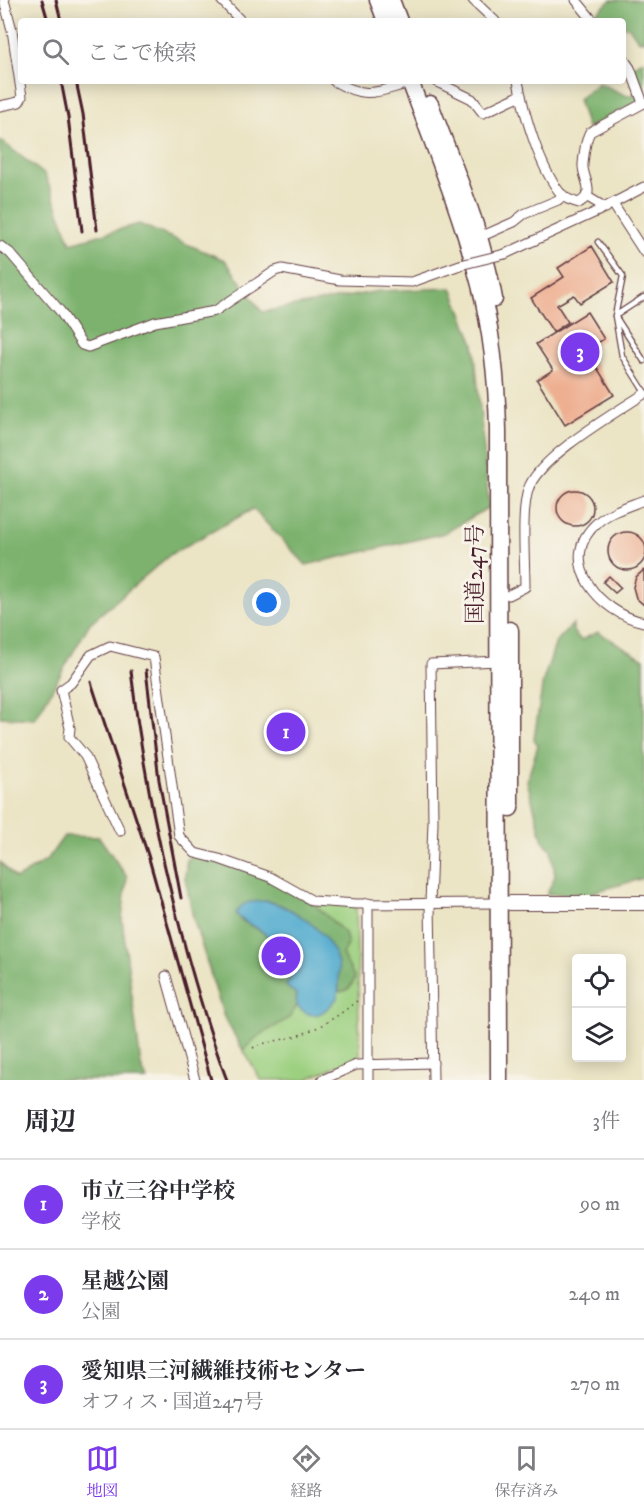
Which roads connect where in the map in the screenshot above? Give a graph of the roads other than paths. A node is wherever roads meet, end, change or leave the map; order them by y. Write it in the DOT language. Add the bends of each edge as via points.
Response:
graph roads {
  1 [pos="4,0"];
  2 [pos="221,0"];
  3 [pos="378,0"];
  4 [pos="391,0"];
  5 [pos="473,0"];
  6 [pos="576,0"];
  7 [pos="238,18"];
  8 [pos="385,18"];
  9 [pos="398,18"];
  10 [pos="492,18"];
  11 [pos="591,18"];
  12 [pos="626,62"];
  13 [pos="18,70"];
  14 [pos="20,84"];
  15 [pos="338,84"];
  16 [pos="406,84"];
  17 [pos="415,84"];
  18 [pos="415,84"];
  19 [pos="444,84"];
  20 [pos="518,84"];
  21 [pos="520,95"];
  22 [pos="644,103"];
  23 [pos="0,106"];
  24 [pos="644,187"];
  25 [pos="563,195"];
  26 [pos="586,196"];
  27 [pos="609,206"];
  28 [pos="488,234"];
  29 [pos="598,242"];
  30 [pos="0,246"];
  31 [pos="644,252"];
  32 [pos="644,297"];
  33 [pos="615,316"];
  34 [pos="644,361"];
  35 [pos="644,392"];
  36 [pos="644,500"];
  37 [pos="510,595"];
  38 [pos="644,622"];
  39 [pos="498,661"];
  40 [pos="120,831"];
  41 [pos="368,903"];
  42 [pos="430,903"];
  43 [pos="505,903"];
  44 [pos="644,903"];
  45 [pos="166,976"];
  46 [pos="368,1063"];
  47 [pos="433,1063"];
  48 [pos="195,1080"];
  49 [pos="322,1080"];
  50 [pos="368,1080"];
  51 [pos="433,1080"];
  52 [pos="500,1080"];
  53 [pos="510,1080"];
  1 -- 13 [label="street"];
  2 -- 7 [label="street"];
  3 -- 8 [label="highway"];
  4 -- 9 [label="highway"];
  5 -- 10 [label="street"];
  6 -- 11 [label="street"];
  12 -- 22 [label="street"];
  14 -- 23 [label="street" via="19,102"];
  15 -- 16 [label="street" via="360,93"];
  17 -- 37 [label="highway, 国道247号" via="476,225 500,329 508,410"];
  18 -- 39 [label="highway, 国道247号" via="463,226 489,328 497,400"];
  19 -- 21 [label="street" via="472,99 483,113"];
  20 -- 21 [label="street"];
  21 -- 25 [label="street" via="543,164"];
  22 -- 26 [label="street" via="586,137"];
  24 -- 27 [label="street"];
  25 -- 26 [label="street" via="579,202"];
  25 -- 28 [label="street"];
  26 -- 27 [label="street"];
  27 -- 30 [label="street, bridge" via="505,254 412,282 340,280 282,269 215,311 155,322 88,346 82,345 60,311"];
  27 -- 31 [label="street"];
  29 -- 33 [label="lane" via="623,276"];
  32 -- 33 [label="lane"];
  33 -- 34 [label="lane"];
  33 -- 35 [label="lane" via="622,356"];
  35 -- 37 [label="street" via="560,451 532,479 525,503 525,587"];
  36 -- 38 [label="street" via="598,522 581,547 580,564 584,578 603,602 622,615"];
  37 -- 43 [label="highway, 国道247号"];
  39 -- 42 [label="street" via="431,663"];
  39 -- 43 [label="highway, 国道247号"];
  40 -- 41 [label="street" via="86,756 69,737 61,690 71,683 91,655 110,646 154,657 179,836 195,853 270,877 313,901"];
  41 -- 42 [label="street"];
  41 -- 46 [label="street"];
  42 -- 43 [label="street"];
  42 -- 47 [label="street"];
  43 -- 44 [label="street"];
  43 -- 52 [label="highway, 国道247号"];
  43 -- 53 [label="highway, 国道247号"];
  45 -- 48 [label="street"];
  46 -- 47 [label="street"];
  46 -- 49 [label="street"];
  46 -- 50 [label="street"];
  47 -- 51 [label="street"];
}
